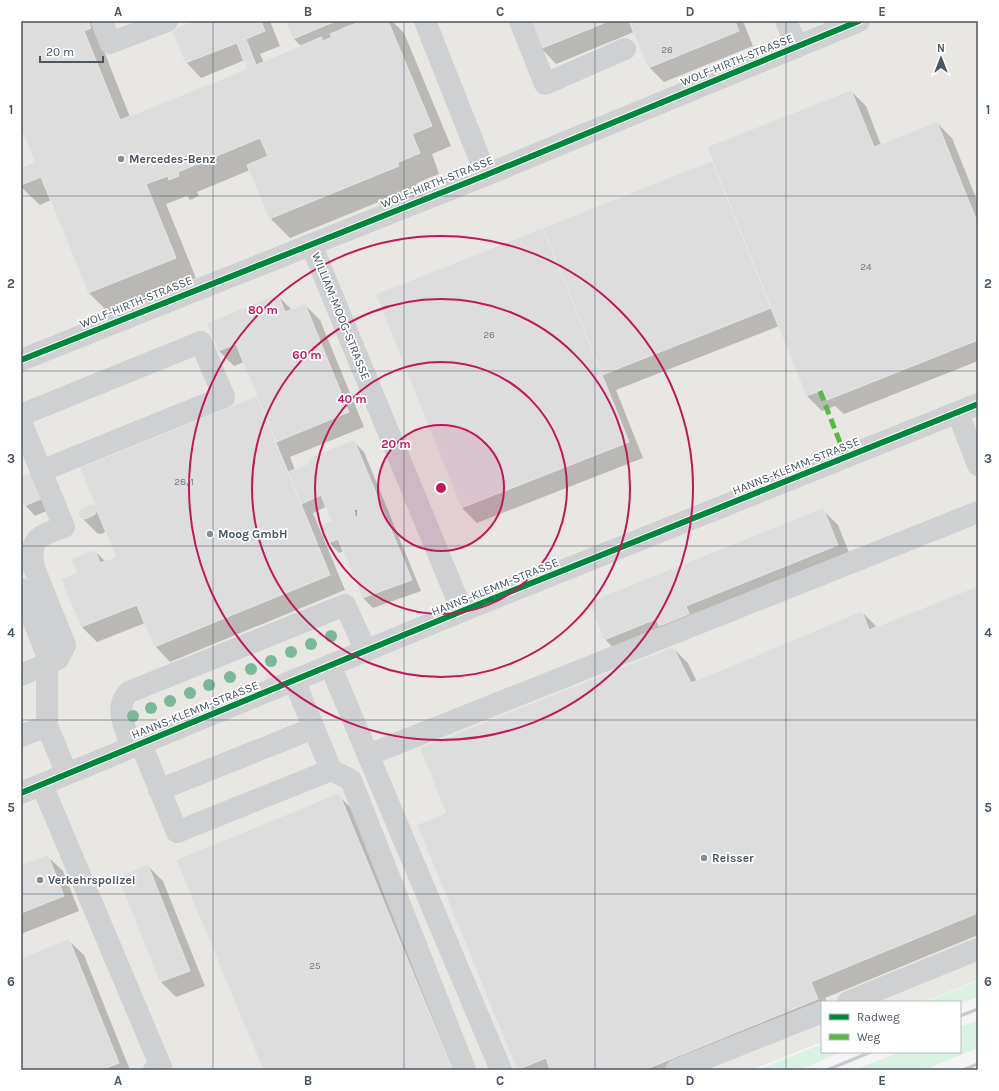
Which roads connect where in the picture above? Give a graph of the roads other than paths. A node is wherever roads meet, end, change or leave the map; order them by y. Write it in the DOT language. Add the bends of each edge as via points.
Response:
graph roads {
  1 [pos="102,21"];
  2 [pos="167,21"];
  3 [pos="425,21"];
  4 [pos="520,21"];
  5 [pos="786,21"];
  6 [pos="860,21"];
  7 [pos="797,47"];
  8 [pos="625,49"];
  9 [pos="486,175"];
  10 [pos="311,244"];
  11 [pos="21,360"];
  12 [pos="978,404"];
  13 [pos="958,413"];
  14 [pos="21,415"];
  15 [pos="21,422"];
  16 [pos="978,465"];
  17 [pos="41,471"];
  18 [pos="978,512"];
  19 [pos="21,589"];
  20 [pos="462,611"];
  21 [pos="26,618"];
  22 [pos="366,651"];
  23 [pos="47,665"];
  24 [pos="330,665"];
  25 [pos="21,675"];
  26 [pos="294,680"];
  27 [pos="47,726"];
  28 [pos="314,728"];
  29 [pos="21,736"];
  30 [pos="137,746"];
  31 [pos="368,755"];
  32 [pos="331,770"];
  33 [pos="67,774"];
  34 [pos="42,785"];
  35 [pos="159,790"];
  36 [pos="21,793"];
  37 [pos="978,949"];
  38 [pos="850,1001"];
  39 [pos="821,1012"];
  40 [pos="154,1070"];
  41 [pos="465,1070"];
  42 [pos="501,1070"];
  43 [pos="676,1070"];
  1 -- 2 [label="street" via="110,43"];
  3 -- 9 [label="street"];
  4 -- 8 [label="street" via="545,84"];
  5 -- 7 [label="street"];
  6 -- 7 [label="street, WOLF-HIRTH-STRASSE"];
  7 -- 9 [label="street, WOLF-HIRTH-STRASSE"];
  9 -- 10 [label="street, WOLF-HIRTH-STRASSE"];
  10 -- 11 [label="street, WOLF-HIRTH-STRASSE"];
  10 -- 20 [label="street, WILLIAM-MOOG-STRASSE"];
  12 -- 13 [label="street, HANNS-KLEMM-STRASSE"];
  13 -- 16 [label="street"];
  13 -- 20 [label="street, HANNS-KLEMM-STRASSE"];
  14 -- 17 [label="street" via="201,342 224,397"];
  15 -- 17 [label="street"];
  17 -- 23 [label="street" via="64,527 40,536 34,542 32,550 34,568 64,645 58,660"];
  18 -- 31 [label="street"];
  19 -- 21 [label="street"];
  20 -- 22 [label="street, HANNS-KLEMM-STRASSE"];
  21 -- 23 [label="street" via="47,655"];
  22 -- 24 [label="street, HANNS-KLEMM-STRASSE"];
  22 -- 30 [label="street" via="345,605 136,689 124,697 121,712 122,722"];
  23 -- 25 [label="street"];
  23 -- 27 [label="street"];
  24 -- 26 [label="street, HANNS-KLEMM-STRASSE"];
  24 -- 31 [label="street"];
  26 -- 28 [label="street"];
  26 -- 30 [label="street, HANNS-KLEMM-STRASSE"];
  27 -- 29 [label="street"];
  27 -- 33 [label="street"];
  28 -- 32 [label="street"];
  28 -- 35 [label="street"];
  30 -- 33 [label="street, HANNS-KLEMM-STRASSE"];
  30 -- 35 [label="street"];
  31 -- 42 [label="street"];
  32 -- 35 [label="street" via="177,832"];
  32 -- 41 [label="street" via="351,780"];
  33 -- 34 [label="street, HANNS-KLEMM-STRASSE"];
  34 -- 36 [label="street, HANNS-KLEMM-STRASSE"];
  34 -- 40 [label="street" via="161,1067"];
  37 -- 38 [label="street"];
  39 -- 43 [label="street"];
}
